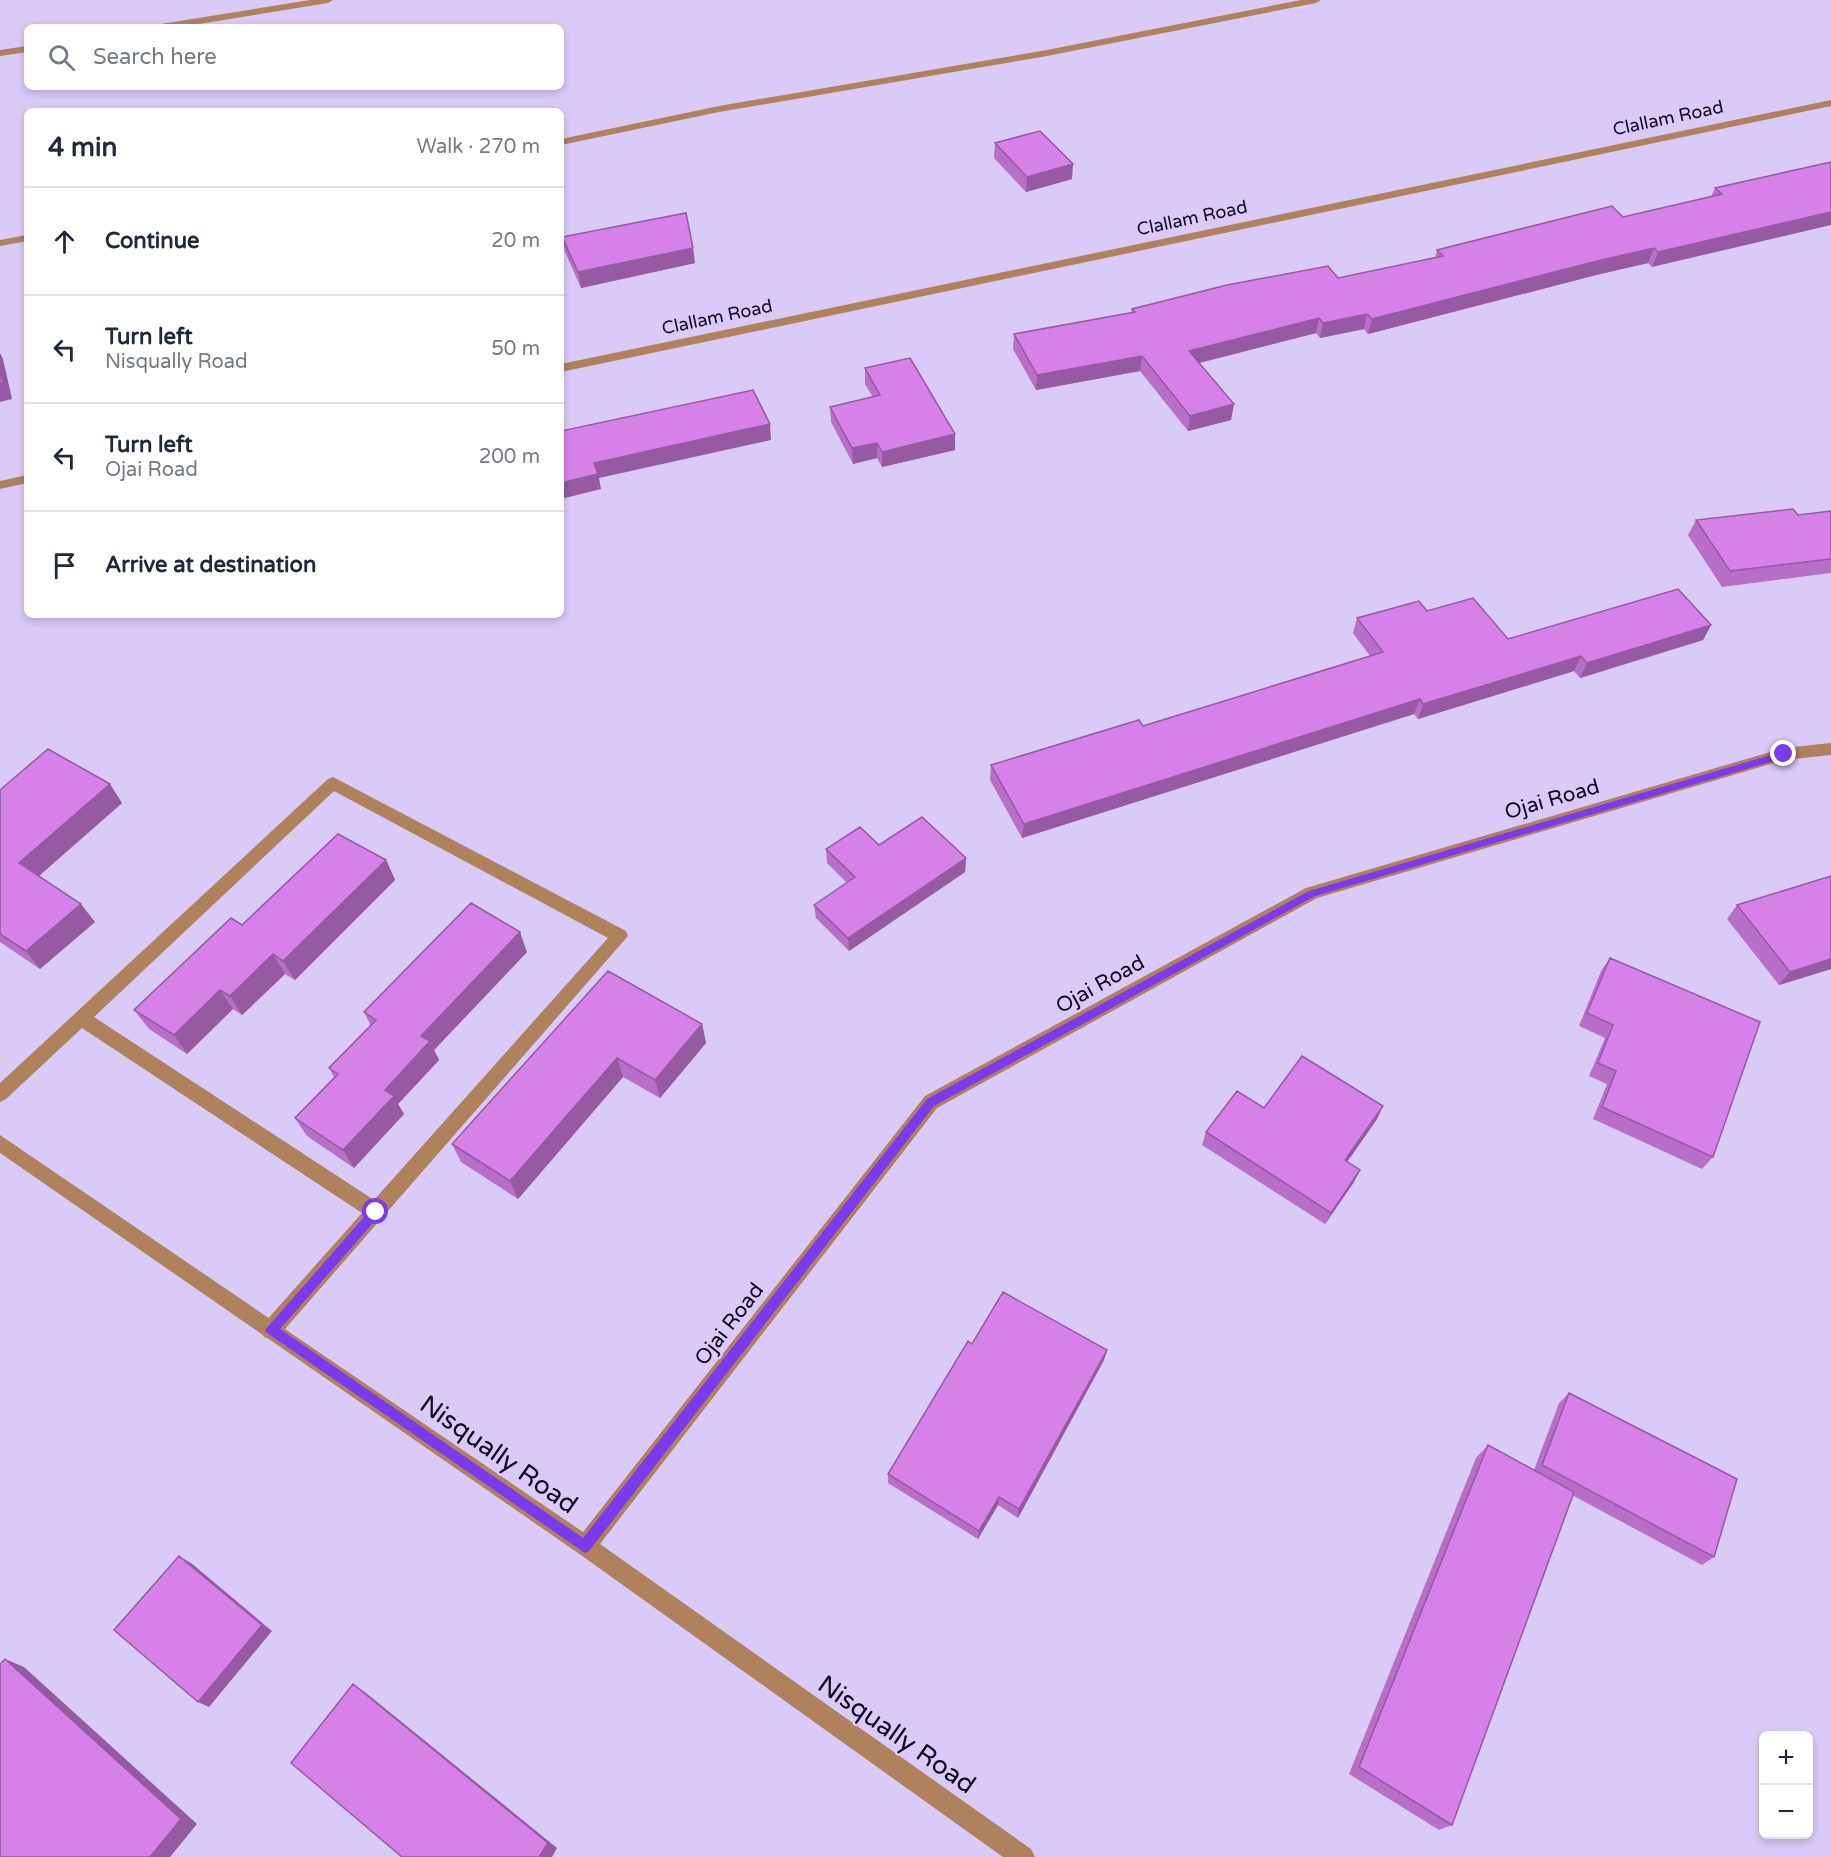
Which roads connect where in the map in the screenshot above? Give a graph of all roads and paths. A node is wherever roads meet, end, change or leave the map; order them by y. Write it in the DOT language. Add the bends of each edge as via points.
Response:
graph roads {
  1 [pos="328,0"];
  2 [pos="1316,0"];
  3 [pos="180,24"];
  4 [pos="24,49"];
  5 [pos="0,53"];
  6 [pos="1831,103"];
  7 [pos="564,141"];
  8 [pos="24,239"];
  9 [pos="0,243"];
  10 [pos="564,367"];
  11 [pos="24,480"];
  12 [pos="0,485"];
  13 [pos="1831,749"];
  14 [pos="81,1018"];
  15 [pos="0,1094"];
  16 [pos="0,1143"];
  17 [pos="376,1212"];
  18 [pos="271,1330"];
  19 [pos="585,1546"];
  20 [pos="1023,1857"];
  1 -- 3 [label="street"];
  2 -- 7 [label="street" via="1047,53 741,105"];
  4 -- 5 [label="street"];
  6 -- 10 [label="street, Clallam Road"];
  8 -- 9 [label="street"];
  11 -- 12 [label="street"];
  13 -- 19 [label="street, Ojai Road" via="1784,754 1312,893 931,1102"];
  14 -- 15 [label="street"];
  14 -- 17 [label="street"];
  14 -- 17 [label="street" via="333,783 620,936"];
  16 -- 18 [label="street, Nisqually Road"];
  17 -- 18 [label="street"];
  18 -- 19 [label="street, Nisqually Road"];
  19 -- 20 [label="street, Nisqually Road"];
}
